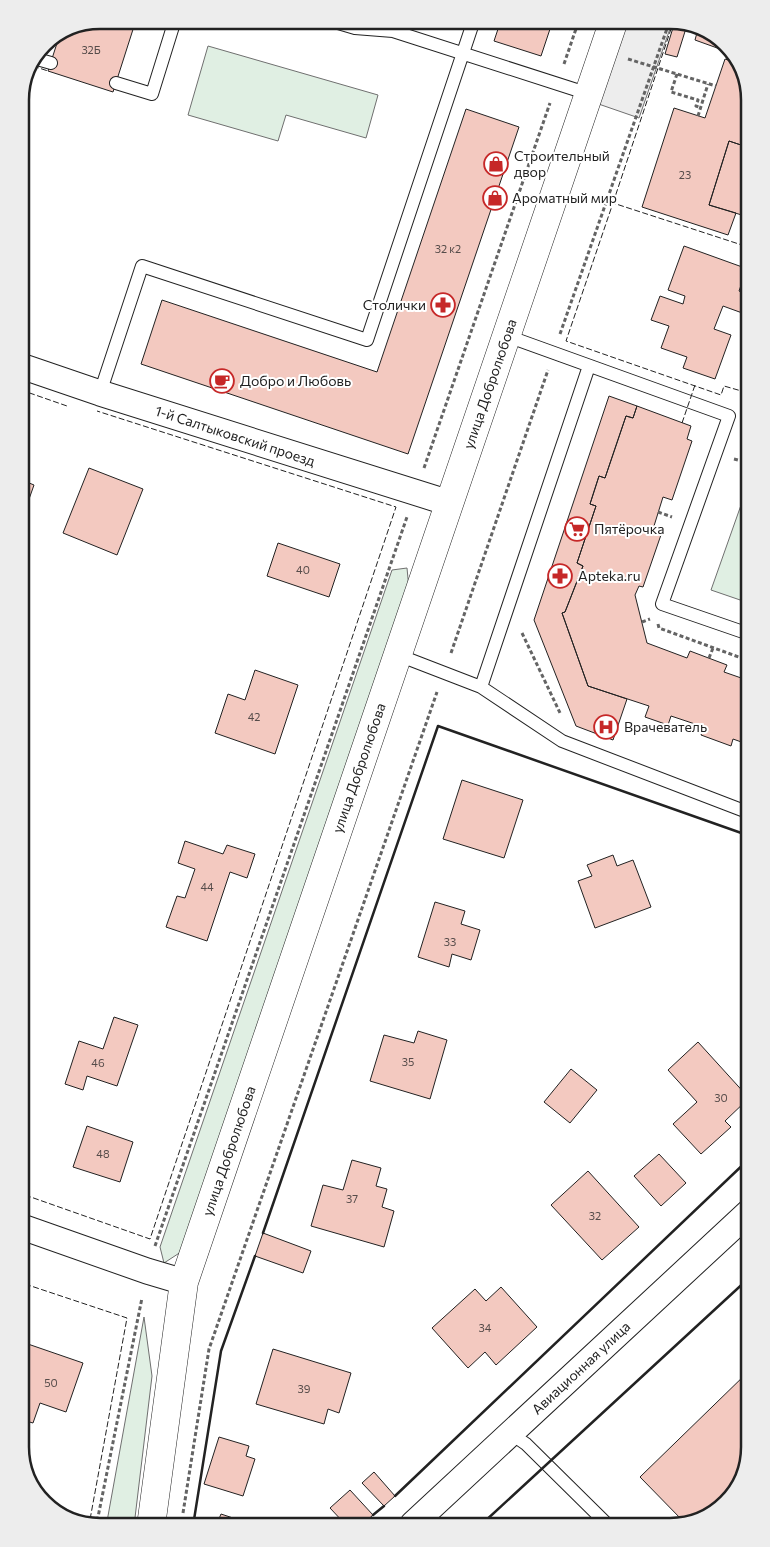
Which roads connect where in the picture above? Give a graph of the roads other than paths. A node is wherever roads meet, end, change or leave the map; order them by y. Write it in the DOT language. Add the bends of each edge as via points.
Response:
graph roads {
  1 [pos="172,29"];
  2 [pos="368,29"];
  3 [pos="471,29"];
  4 [pos="611,29"];
  5 [pos="462,54"];
  6 [pos="41,60"];
  7 [pos="51,63"];
  8 [pos="116,83"];
  9 [pos="589,94"];
  10 [pos="507,336"];
  11 [pos="589,366"];
  12 [pos="29,369"];
  13 [pos="100,393"];
  14 [pos="449,503"];
  15 [pos="741,631"];
  16 [pos="398,656"];
  17 [pos="481,686"];
  18 [pos="741,810"];
  19 [pos="741,1219"];
  20 [pos="29,1229"];
  21 [pos="184,1282"];
  22 [pos="510,1433"];
  23 [pos="153,1518"];
  24 [pos="419,1518"];
  25 [pos="601,1518"];
  1 -- 8 [label="lane" via="152,94"];
  2 -- 5 [label="lane" via="393,31"];
  3 -- 5 [label="lane"];
  4 -- 9 [label="street, улица Добролюбова"];
  5 -- 9 [label="lane"];
  5 -- 13 [label="lane" via="367,340 142,266"];
  6 -- 7 [label="lane"];
  9 -- 10 [label="street, улица Добролюбова"];
  10 -- 11 [label="lane"];
  10 -- 14 [label="street, улица Добролюбова"];
  11 -- 15 [label="lane" via="729,416 662,604"];
  11 -- 17 [label="lane"];
  12 -- 13 [label="street, 1-й Салтыковский проезд"];
  13 -- 14 [label="street, 1-й Салтыковский проезд"];
  14 -- 16 [label="street, улица Добролюбова"];
  16 -- 17 [label="lane"];
  16 -- 21 [label="street, улица Добролюбова"];
  17 -- 18 [label="lane" via="562,742"];
  19 -- 22 [label="street, Авиационная улица"];
  20 -- 21 [label="street"];
  21 -- 23 [label="street, улица Добролюбова"];
  22 -- 24 [label="street, Авиационная улица"];
  22 -- 25 [label="lane" via="526,1444"];
}
